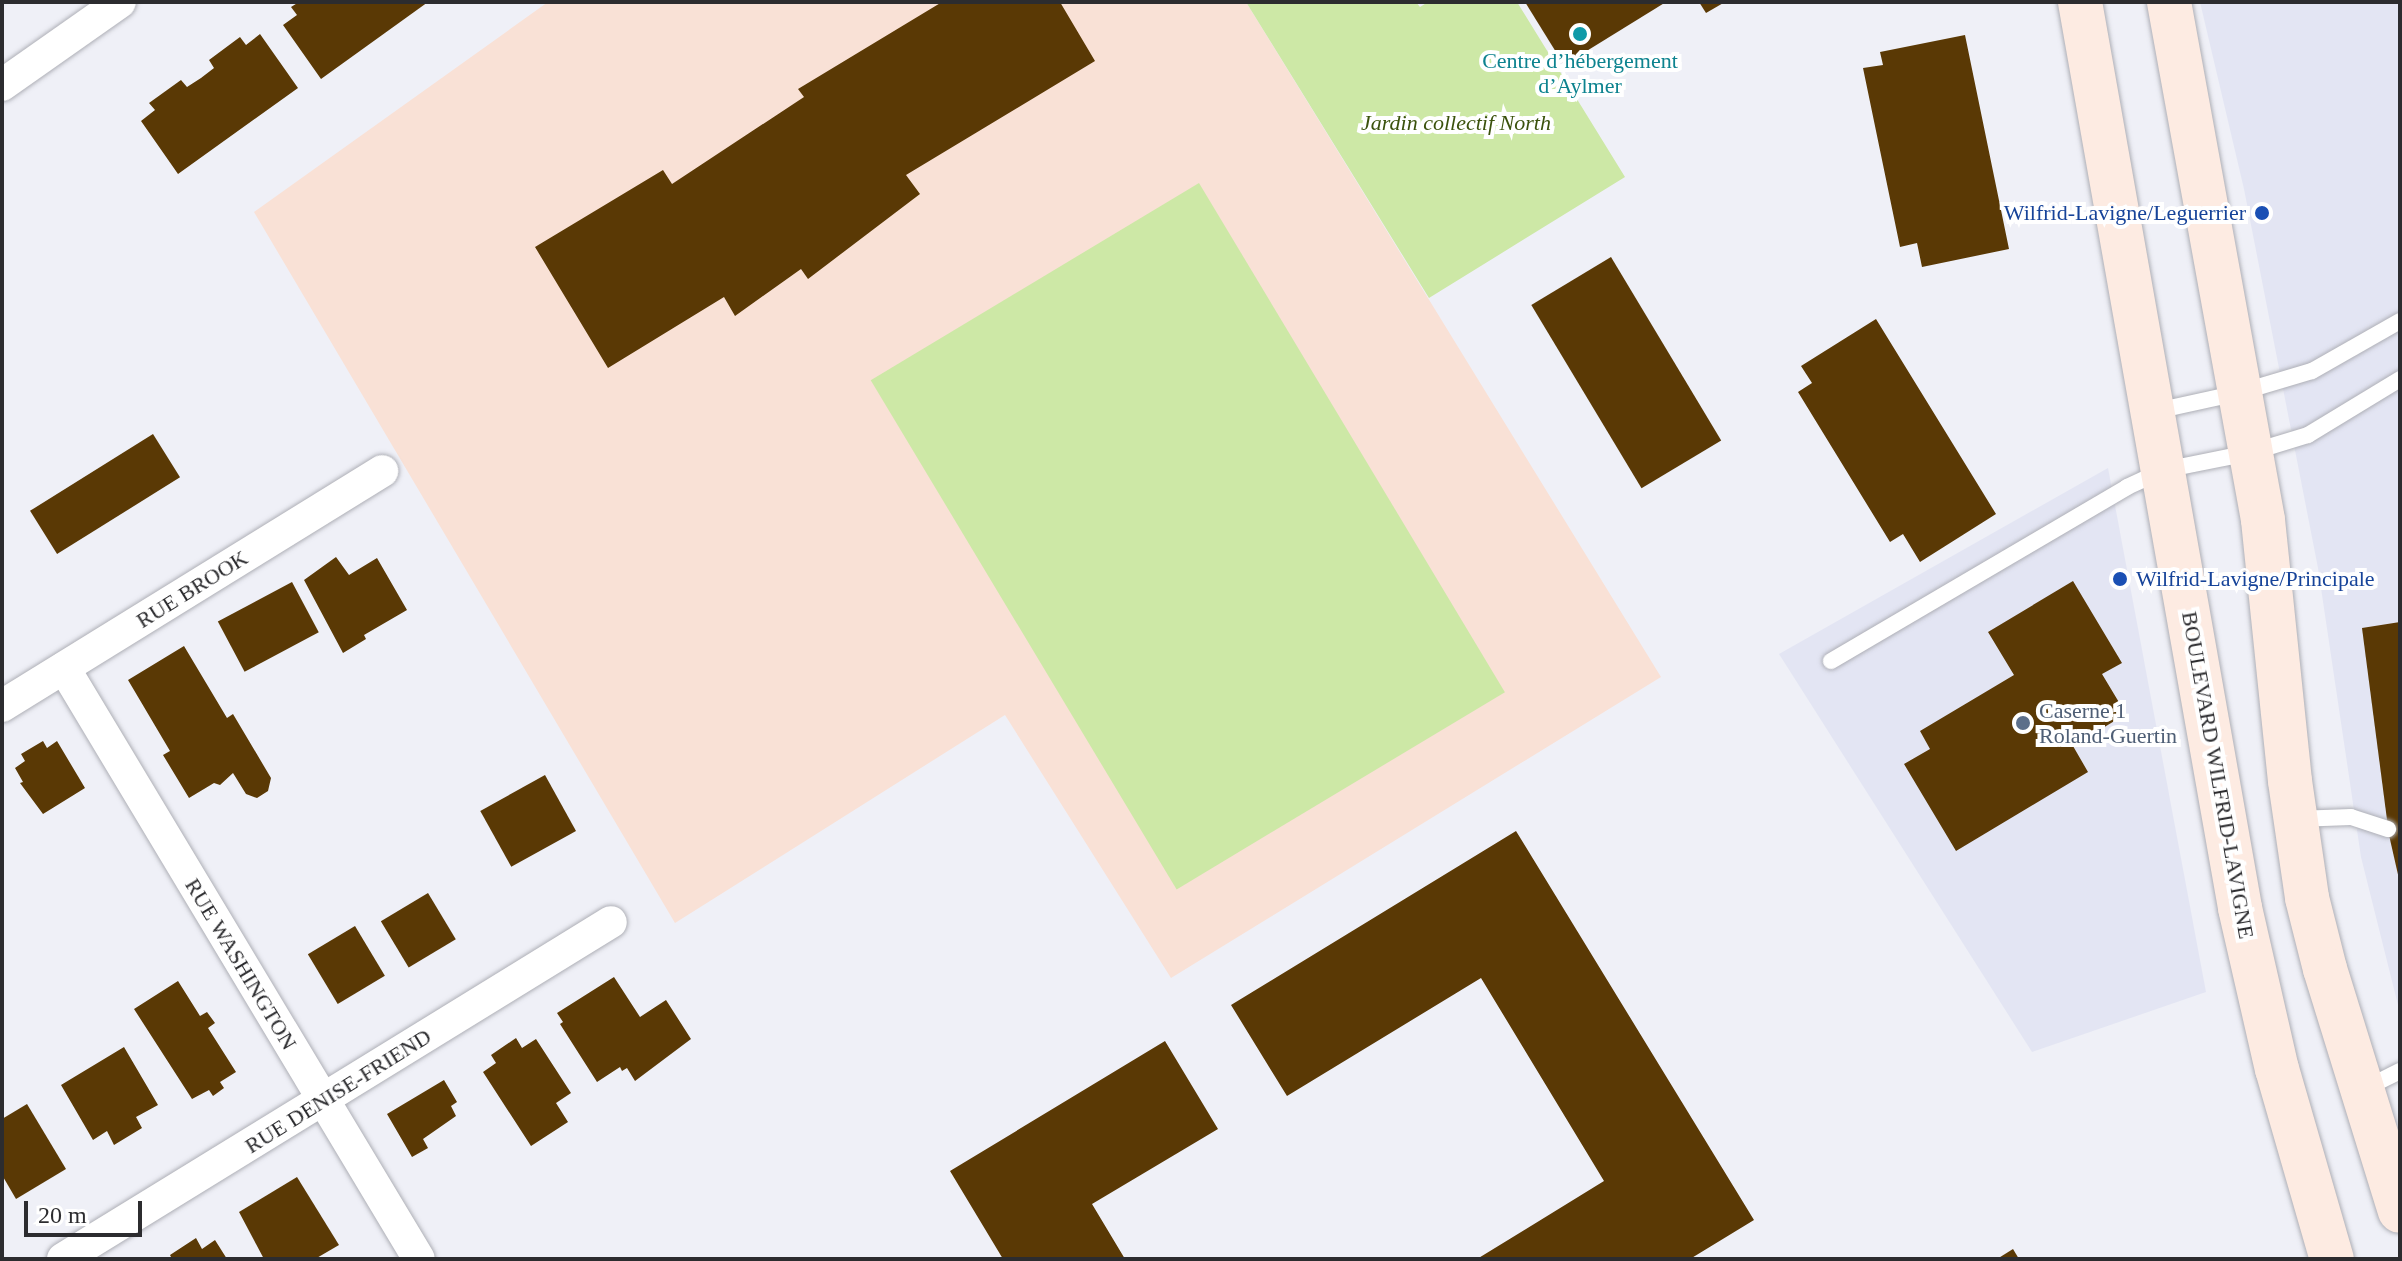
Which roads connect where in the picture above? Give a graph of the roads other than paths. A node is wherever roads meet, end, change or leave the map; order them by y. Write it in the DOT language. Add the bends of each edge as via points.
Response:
graph roads {
  1 [pos="120,2"];
  2 [pos="2080,2"];
  3 [pos="2169,2"];
  4 [pos="2,85"];
  5 [pos="2400,321"];
  6 [pos="2400,379"];
  7 [pos="2238,393"];
  8 [pos="2152,412"];
  9 [pos="2249,453"];
  10 [pos="2164,470"];
  11 [pos="382,471"];
  12 [pos="1831,661"];
  13 [pos="64,668"];
  14 [pos="2,706"];
  15 [pos="2295,819"];
  16 [pos="2388,829"];
  17 [pos="611,922"];
  18 [pos="2381,1080"];
  19 [pos="325,1100"];
  20 [pos="2400,1211"];
  21 [pos="63,1259"];
  22 [pos="419,1259"];
  23 [pos="2332,1259"];
  1 -- 4 [label="street"];
  2 -- 8 [label="main road, BOULEVARD WILFRID-LAVIGNE"];
  3 -- 7 [label="main road"];
  5 -- 7 [label="lane" via="2312,371"];
  6 -- 9 [label="lane" via="2308,435"];
  7 -- 8 [label="lane"];
  7 -- 9 [label="main road"];
  8 -- 10 [label="main road, BOULEVARD WILFRID-LAVIGNE"];
  9 -- 10 [label="lane"];
  9 -- 15 [label="main road" via="2263,520"];
  10 -- 12 [label="lane"];
  10 -- 23 [label="main road, BOULEVARD WILFRID-LAVIGNE" via="2240,908 2277,1069"];
  11 -- 13 [label="street, RUE BROOK"];
  13 -- 14 [label="street, RUE BROOK"];
  13 -- 19 [label="street, RUE WASHINGTON"];
  15 -- 16 [label="lane" via="2351,817"];
  15 -- 18 [label="main road" via="2307,898"];
  17 -- 19 [label="street, RUE DENISE-FRIEND"];
  18 -- 20 [label="main road"];
  19 -- 21 [label="street, RUE DENISE-FRIEND"];
  19 -- 22 [label="street, RUE WASHINGTON"];
}
